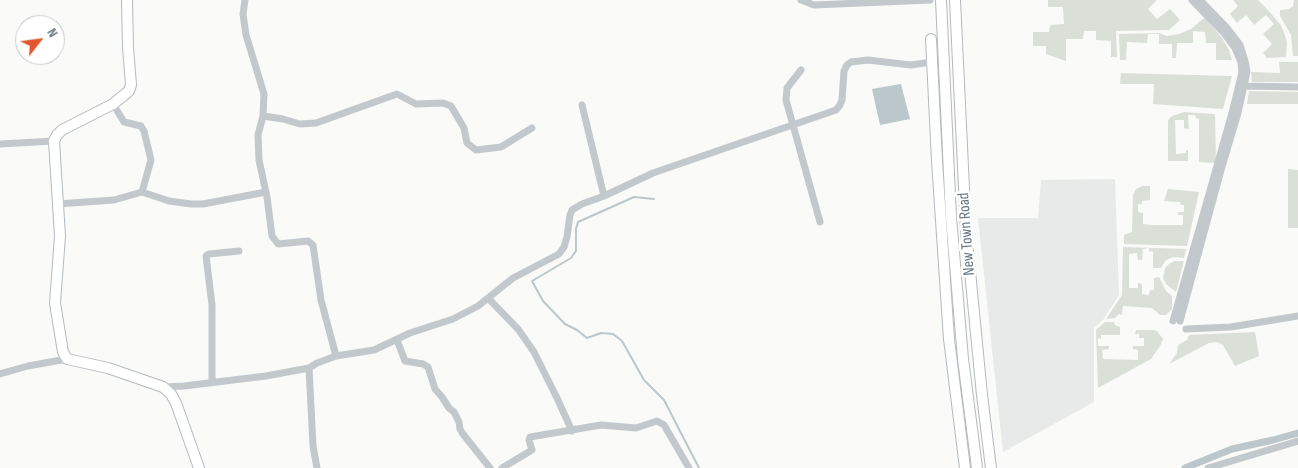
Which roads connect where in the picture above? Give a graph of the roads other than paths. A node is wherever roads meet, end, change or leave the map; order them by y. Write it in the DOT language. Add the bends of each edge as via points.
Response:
graph roads {
  1 [pos="127,0"];
  2 [pos="245,0"];
  3 [pos="801,0"];
  4 [pos="930,0"];
  5 [pos="941,0"];
  6 [pos="955,0"];
  7 [pos="1192,0"];
  8 [pos="1200,0"];
  9 [pos="931,39"];
  10 [pos="932,62"];
  11 [pos="801,70"];
  12 [pos="1244,86"];
  13 [pos="1298,87"];
  14 [pos="113,104"];
  15 [pos="582,105"];
  16 [pos="263,116"];
  17 [pos="793,125"];
  18 [pos="532,128"];
  19 [pos="54,141"];
  20 [pos="0,144"];
  21 [pos="142,192"];
  22 [pos="266,192"];
  23 [pos="604,196"];
  24 [pos="57,204"];
  25 [pos="820,222"];
  26 [pos="238,251"];
  27 [pos="1193,262"];
  28 [pos="488,298"];
  29 [pos="1298,316"];
  30 [pos="1298,320"];
  31 [pos="1176,321"];
  32 [pos="397,340"];
  33 [pos="336,356"];
  34 [pos="67,360"];
  35 [pos="309,368"];
  36 [pos="0,374"];
  37 [pos="212,382"];
  38 [pos="163,386"];
  39 [pos="572,431"];
  40 [pos="1298,441"];
  41 [pos="199,468"];
  42 [pos="317,468"];
  43 [pos="490,468"];
  44 [pos="502,468"];
  45 [pos="689,468"];
  46 [pos="965,468"];
  47 [pos="977,468"];
  48 [pos="992,468"];
  49 [pos="1208,468"];
  1 -- 14 [label="street" via="131,84 129,91"];
  2 -- 16 [label="street" via="244,27 264,94"];
  3 -- 4 [label="street" via="814,5"];
  5 -- 47 [label="street, New Town Road" via="951,217 962,359"];
  6 -- 48 [label="street, New Town Road" via="964,104 966,230"];
  7 -- 27 [label="street" via="1235,48 1242,72"];
  8 -- 12 [label="street" via="1240,45 1246,61"];
  9 -- 10 [label="street"];
  10 -- 17 [label="street" via="852,62 844,71 840,105 829,113"];
  10 -- 46 [label="street" via="949,339"];
  11 -- 17 [label="street" via="787,88 786,100"];
  12 -- 13 [label="street"];
  12 -- 27 [label="street"];
  14 -- 19 [label="street" via="62,130"];
  14 -- 21 [label="street" via="124,122 139,125 144,131 150,160"];
  15 -- 23 [label="street"];
  16 -- 18 [label="street" via="300,124 316,123 397,94 416,104 443,103 451,106 464,128 467,143 476,150 501,147"];
  16 -- 22 [label="street" via="258,142 259,165"];
  17 -- 23 [label="street" via="652,173"];
  17 -- 25 [label="street"];
  19 -- 20 [label="street"];
  19 -- 24 [label="street"];
  21 -- 22 [label="street" via="169,201 203,204"];
  21 -- 24 [label="street" via="114,200"];
  22 -- 33 [label="street" via="275,242 308,241 312,245 321,300"];
  23 -- 28 [label="street" via="572,210 564,247 559,254 512,278"];
  24 -- 34 [label="street" via="60,236 55,303"];
  26 -- 37 [label="street" via="206,256 212,305"];
  27 -- 31 [label="street"];
  28 -- 32 [label="street" via="464,314"];
  28 -- 39 [label="street" via="518,329 534,352"];
  29 -- 30 [label="street" via="1186,331 1231,331"];
  32 -- 33 [label="street" via="367,352"];
  32 -- 43 [label="street" via="405,361 428,367 434,389 454,412 462,434"];
  33 -- 35 [label="street"];
  34 -- 36 [label="street"];
  34 -- 38 [label="street" via="108,368"];
  35 -- 37 [label="street"];
  35 -- 42 [label="street"];
  37 -- 38 [label="street"];
  38 -- 41 [label="street" via="176,403"];
  39 -- 44 [label="street" via="530,437 532,450"];
  39 -- 45 [label="street" via="601,425 636,428 661,422"];
  40 -- 49 [label="street"];
}
